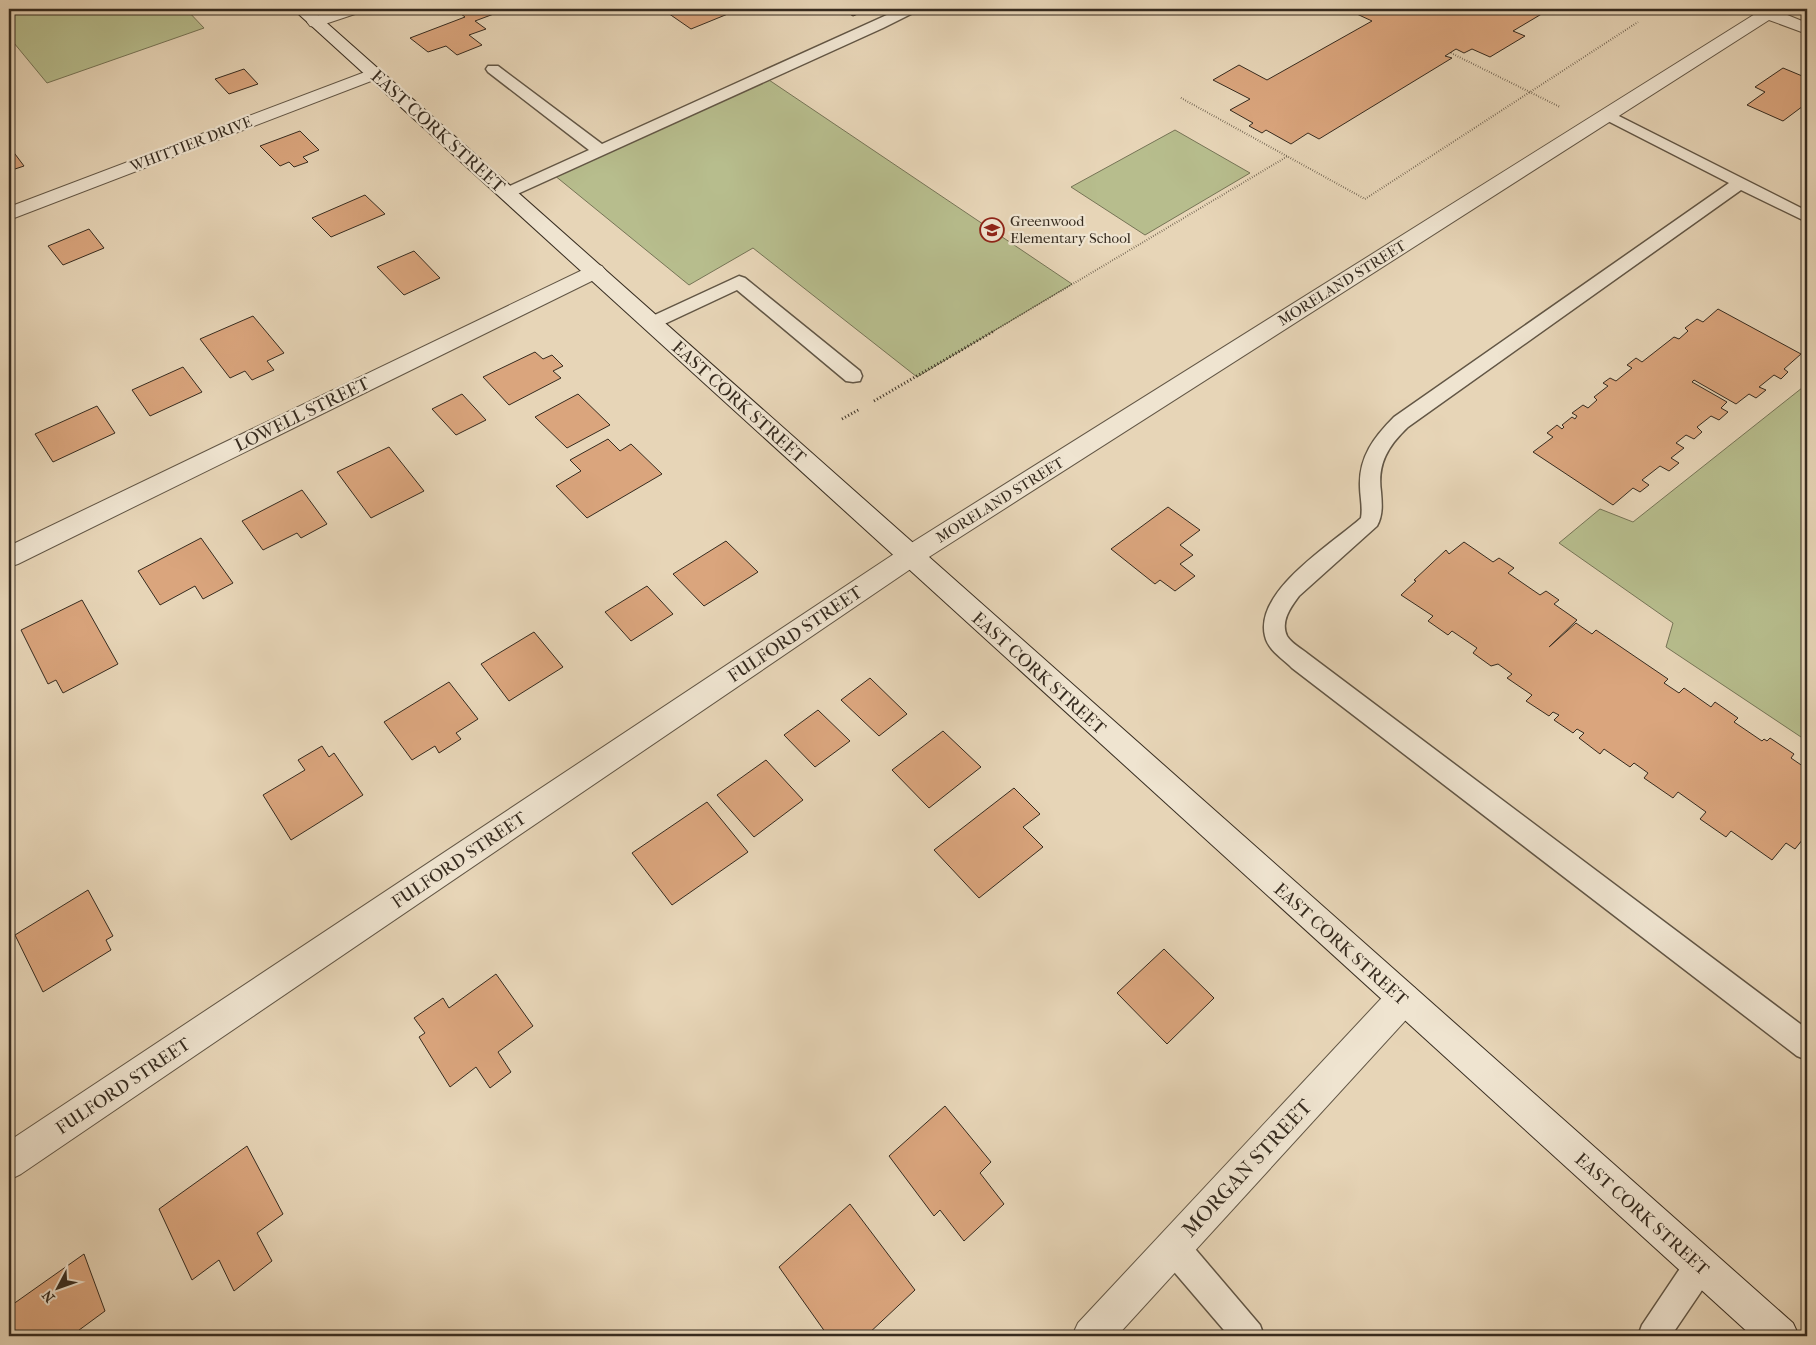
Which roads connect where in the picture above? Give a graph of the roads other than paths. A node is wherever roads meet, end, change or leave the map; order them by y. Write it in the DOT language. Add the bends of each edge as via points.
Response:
graph roads {
  1 [pos="352,9"];
  2 [pos="910,9"];
  3 [pos="1771,11"];
  4 [pos="308,15"];
  5 [pos="1807,29"];
  6 [pos="493,69"];
  7 [pos="373,74"];
  8 [pos="1606,115"];
  9 [pos="599,150"];
  10 [pos="1740,183"];
  11 [pos="507,193"];
  12 [pos="9,214"];
  13 [pos="1807,217"];
  14 [pos="595,271"];
  15 [pos="652,323"];
  16 [pos="852,376"];
  17 [pos="9,557"];
  18 [pos="909,557"];
  19 [pos="1403,999"];
  20 [pos="1807,1046"];
  21 [pos="9,1162"];
  22 [pos="1174,1248"];
  23 [pos="1700,1266"];
  24 [pos="1091,1336"];
  25 [pos="1249,1336"];
  26 [pos="1653,1336"];
  27 [pos="1780,1336"];
  1 -- 4 [label="street"];
  2 -- 9 [label="lane"];
  3 -- 5 [label="street"];
  3 -- 8 [label="street, MORELAND STREET"];
  4 -- 7 [label="street, EAST CORK STREET"];
  6 -- 9 [label="lane"];
  7 -- 11 [label="street, EAST CORK STREET"];
  7 -- 12 [label="street, WHITTIER DRIVE"];
  8 -- 10 [label="lane"];
  8 -- 18 [label="street, MORELAND STREET"];
  9 -- 11 [label="lane"];
  10 -- 13 [label="lane"];
  10 -- 20 [label="lane" via="1401,422 1382,441 1371,467 1373,507 1370,522 1288,591 1277,608 1274,624 1276,637 1300,661"];
  11 -- 14 [label="street, EAST CORK STREET"];
  14 -- 15 [label="street, EAST CORK STREET"];
  14 -- 17 [label="street, LOWELL STREET"];
  15 -- 16 [label="lane" via="739,282"];
  15 -- 18 [label="street, EAST CORK STREET"];
  18 -- 19 [label="street, EAST CORK STREET"];
  18 -- 21 [label="street, FULFORD STREET"];
  19 -- 22 [label="street, MORGAN STREET"];
  19 -- 23 [label="street, EAST CORK STREET"];
  22 -- 24 [label="street, MORGAN STREET"];
  22 -- 25 [label="lane"];
  23 -- 26 [label="lane"];
  23 -- 27 [label="street, EAST CORK STREET"];
}
